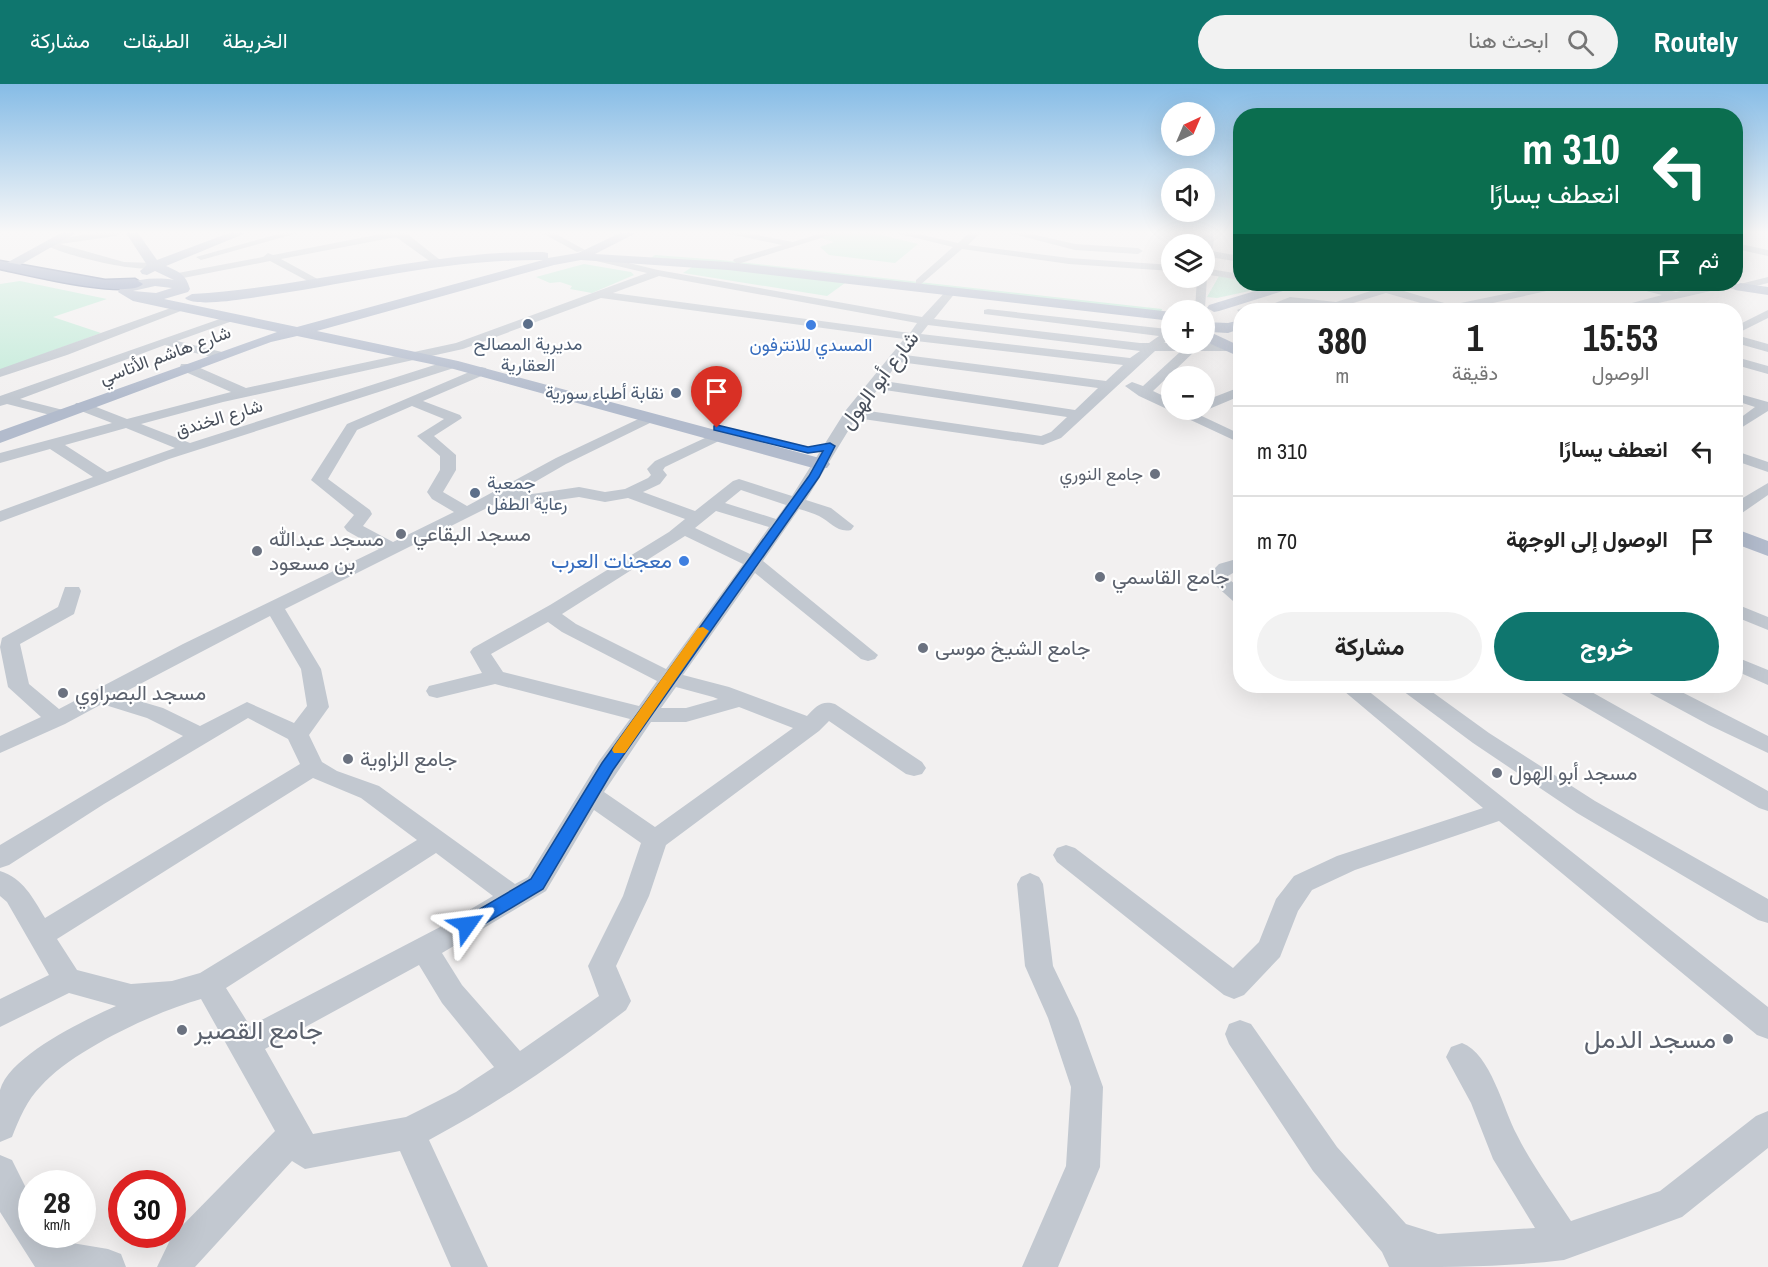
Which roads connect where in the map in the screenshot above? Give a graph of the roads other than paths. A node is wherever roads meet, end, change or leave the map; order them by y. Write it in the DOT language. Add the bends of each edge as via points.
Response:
graph roads {
  1 [pos="123,288"];
  2 [pos="147,288"];
  3 [pos="147,288"];
  4 [pos="171,288"];
  5 [pos="182,288"];
  6 [pos="183,288"];
  7 [pos="188,288"];
  8 [pos="288,288"];
  9 [pos="447,288"];
  10 [pos="618,288"];
  11 [pos="742,288"];
  12 [pos="918,288"];
  13 [pos="977,288"];
  14 [pos="1748,288"];
  15 [pos="134,290"];
  16 [pos="1262,291"];
  17 [pos="1293,291"];
  18 [pos="1379,291"];
  19 [pos="1391,291"];
  20 [pos="1534,291"];
  21 [pos="1659,291"];
  22 [pos="1695,291"];
  23 [pos="1768,291"];
  24 [pos="951,292"];
  25 [pos="600,295"];
  26 [pos="1675,295"];
  27 [pos="1025,300"];
  28 [pos="1045,303"];
  29 [pos="1273,303"];
  30 [pos="1282,303"];
  31 [pos="1318,303"];
  32 [pos="1343,303"];
  33 [pos="1428,303"];
  34 [pos="1480,303"];
  35 [pos="1644,303"];
  36 [pos="1215,305"];
  37 [pos="1161,308"];
  38 [pos="1101,309"];
  39 [pos="988,312"];
  40 [pos="1768,313"];
  41 [pos="1215,315"];
  42 [pos="1161,316"];
  43 [pos="234,317"];
  44 [pos="1037,317"];
  45 [pos="923,321"];
  46 [pos="1233,322"];
  47 [pos="1750,323"];
  48 [pos="948,324"];
  49 [pos="1091,324"];
  50 [pos="319,326"];
  51 [pos="1233,326"];
  52 [pos="1233,326"];
  53 [pos="1743,327"];
  54 [pos="1768,328"];
  55 [pos="122,330"];
  56 [pos="300,330"];
  57 [pos="1161,331"];
  58 [pos="1215,333"];
  59 [pos="1215,333"];
  60 [pos="1028,334"];
  61 [pos="913,337"];
  62 [pos="1161,339"];
  63 [pos="1080,340"];
  64 [pos="163,341"];
  65 [pos="1743,341"];
  66 [pos="1161,346"];
  67 [pos="1150,348"];
  68 [pos="1768,348"];
  69 [pos="1017,349"];
  70 [pos="63,352"];
  71 [pos="437,352"];
  72 [pos="1065,354"];
  73 [pos="1185,354"];
  74 [pos="218,356"];
  75 [pos="418,356"];
  76 [pos="896,358"];
  77 [pos="105,362"];
  78 [pos="1133,362"];
  79 [pos="1743,363"];
  80 [pos="452,364"];
  81 [pos="186,367"];
  82 [pos="1768,370"];
  83 [pos="481,371"];
  84 [pos="0,373"];
  85 [pos="1046,376"];
  86 [pos="1112,381"];
  87 [pos="874,384"];
  88 [pos="993,385"];
  89 [pos="243,392"];
  90 [pos="1144,393"];
  91 [pos="1233,394"];
  92 [pos="1743,399"];
  93 [pos="2,400"];
  94 [pos="411,401"];
  95 [pos="1161,401"];
  96 [pos="1215,401"];
  97 [pos="81,406"];
  98 [pos="1025,406"];
  99 [pos="1767,406"];
  100 [pos="851,413"];
  101 [pos="62,414"];
  102 [pos="1076,414"];
  103 [pos="649,418"];
  104 [pos="1204,420"];
  105 [pos="1743,422"];
  106 [pos="127,424"];
  107 [pos="1233,435"];
  108 [pos="1,436"];
  109 [pos="718,436"];
  110 [pos="53,444"];
  111 [pos="189,448"];
  112 [pos="825,455"];
  113 [pos="0,458"];
  114 [pos="1743,458"];
  115 [pos="1768,467"];
  116 [pos="106,478"];
  117 [pos="1768,488"];
  118 [pos="507,490"];
  119 [pos="629,493"];
  120 [pos="795,502"];
  121 [pos="714,504"];
  122 [pos="1743,504"];
  123 [pos="4,512"];
  124 [pos="466,512"];
  125 [pos="691,523"];
  126 [pos="779,525"];
  127 [pos="845,525"];
  128 [pos="1743,539"];
  129 [pos="391,548"];
  130 [pos="1768,549"];
  131 [pos="753,562"];
  132 [pos="1233,566"];
  133 [pos="72,591"];
  134 [pos="1233,591"];
  135 [pos="274,606"];
  136 [pos="549,613"];
  137 [pos="1743,613"];
  138 [pos="1768,624"];
  139 [pos="868,655"];
  140 [pos="1743,666"];
  141 [pos="495,676"];
  142 [pos="669,678"];
  143 [pos="1768,678"];
  144 [pos="436,691"];
  145 [pos="1358,693"];
  146 [pos="1420,693"];
  147 [pos="1578,693"];
  148 [pos="1667,693"];
  149 [pos="100,696"];
  150 [pos="741,699"];
  151 [pos="644,715"];
  152 [pos="57,719"];
  153 [pos="811,726"];
  154 [pos="297,734"];
  155 [pos="201,736"];
  156 [pos="1768,745"];
  157 [pos="0,746"];
  158 [pos="313,767"];
  159 [pos="914,768"];
  160 [pos="590,795"];
  161 [pos="1768,802"];
  162 [pos="1503,810"];
  163 [pos="437,840"];
  164 [pos="655,840"];
  165 [pos="1066,855"];
  166 [pos="0,858"];
  167 [pos="0,881"];
  168 [pos="1030,884"];
  169 [pos="514,897"];
  170 [pos="1768,912"];
  171 [pos="40,935"];
  172 [pos="424,949"];
  173 [pos="67,980"];
  174 [pos="208,984"];
  175 [pos="172,994"];
  176 [pos="0,1014"];
  177 [pos="1768,1024"];
  178 [pos="1240,1034"];
  179 [pos="245,1044"];
  180 [pos="1462,1057"];
  181 [pos="516,1070"];
  182 [pos="0,1126"];
  183 [pos="1768,1127"];
  184 [pos="409,1133"];
  185 [pos="295,1134"];
  186 [pos="0,1172"];
  187 [pos="18,1211"];
  188 [pos="1564,1242"];
  189 [pos="43,1248"];
  190 [pos="1402,1253"];
  191 [pos="108,1267"];
  192 [pos="175,1267"];
  193 [pos="470,1267"];
  194 [pos="1040,1267"];
  1 -- 15 [label="highway"];
  2 -- 15 [label="main road"];
  3 -- 15 [label="main road"];
  4 -- 55 [label="street"];
  5 -- 50 [label="main road" via="201,302"];
  6 -- 43 [label="main road"];
  7 -- 8 [label="main road" via="216,298"];
  9 -- 50 [label="main road, شارع هاشم الأتاسي"];
  10 -- 25 [label="street"];
  11 -- 45 [label="street"];
  12 -- 24 [label="main road"];
  13 -- 37 [label="main road"];
  14 -- 23 [label="main road"];
  16 -- 36 [label="main road"];
  17 -- 29 [label="main road"];
  18 -- 32 [label="street"];
  19 -- 33 [label="street"];
  20 -- 34 [label="street"];
  21 -- 26 [label="street"];
  22 -- 26 [label="street"];
  24 -- 27 [label="main road"];
  24 -- 45 [label="street, شارع أبو الهول"];
  25 -- 61 [label="street"];
  25 -- 71 [label="street"];
  26 -- 35 [label="street"];
  27 -- 28 [label="main road"];
  27 -- 39 [label="street"];
  28 -- 38 [label="main road"];
  28 -- 44 [label="street"];
  30 -- 31 [label="street" via="1290,300"];
  38 -- 42 [label="main road"];
  38 -- 49 [label="street"];
  39 -- 44 [label="street"];
  39 -- 48 [label="street"];
  40 -- 47 [label="street"];
  41 -- 46 [label="main road"];
  43 -- 56 [label="main road"];
  43 -- 64 [label="street"];
  44 -- 49 [label="street"];
  44 -- 60 [label="street"];
  45 -- 48 [label="street"];
  45 -- 61 [label="street, شارع أبو الهول"];
  47 -- 53 [label="street"];
  47 -- 54 [label="street"];
  48 -- 60 [label="street"];
  48 -- 61 [label="street"];
  49 -- 57 [label="street"];
  49 -- 63 [label="street"];
  50 -- 56 [label="main road, شارع هاشم الأتاسي"];
  50 -- 71 [label="main road"];
  51 -- 58 [label="main road"];
  52 -- 59 [label="main road"];
  55 -- 64 [label="street"];
  55 -- 70 [label="street"];
  56 -- 74 [label="main road, شارع هاشم الأتاسي"];
  56 -- 75 [label="main road"];
  60 -- 63 [label="street"];
  60 -- 69 [label="street"];
  61 -- 69 [label="street"];
  61 -- 76 [label="street, شارع أبو الهول"];
  62 -- 67 [label="street"];
  63 -- 67 [label="street"];
  63 -- 72 [label="street"];
  64 -- 74 [label="street"];
  64 -- 77 [label="street"];
  65 -- 68 [label="street"];
  66 -- 67 [label="street"];
  67 -- 78 [label="street"];
  69 -- 72 [label="street"];
  69 -- 88 [label="street"];
  70 -- 77 [label="street"];
  70 -- 84 [label="street"];
  71 -- 75 [label="street"];
  71 -- 112 [label="main road"];
  72 -- 78 [label="street"];
  72 -- 85 [label="street"];
  73 -- 90 [label="street"];
  74 -- 81 [label="main road, شارع هاشم الأتاسي"];
  75 -- 80 [label="main road"];
  75 -- 89 [label="street"];
  76 -- 87 [label="street, شارع أبو الهول"];
  76 -- 88 [label="street"];
  77 -- 93 [label="street"];
  78 -- 86 [label="street"];
  79 -- 82 [label="street"];
  80 -- 83 [label="main road"];
  80 -- 111 [label="street, شارع الخندق"];
  81 -- 89 [label="street"];
  81 -- 97 [label="main road, شارع هاشم الأتاسي"];
  83 -- 94 [label="street"];
  83 -- 103 [label="main road"];
  85 -- 86 [label="street"];
  85 -- 88 [label="street"];
  85 -- 98 [label="street"];
  86 -- 90 [label="street"];
  86 -- 102 [label="street"];
  87 -- 88 [label="street"];
  87 -- 100 [label="street, شارع أبو الهول"];
  88 -- 98 [label="street"];
  89 -- 106 [label="street"];
  90 -- 95 [label="street"];
  91 -- 96 [label="street"];
  92 -- 99 [label="street"];
  93 -- 101 [label="street"];
  94 -- 124 [label="street" via="455,418 424,436 448,455 448,471 435,492"];
  94 -- 129 [label="street" via="352,427 319,480 364,514 353,527"];
  97 -- 101 [label="main road, شارع هاشم الأتاسي"];
  97 -- 106 [label="street"];
  98 -- 102 [label="street"];
  99 -- 105 [label="street"];
  100 -- 102 [label="street" via="1035,441 1052,438"];
  100 -- 112 [label="street, شارع أبو الهول"];
  101 -- 108 [label="main road, شارع هاشم الأتاسي"];
  103 -- 109 [label="main road"];
  103 -- 118 [label="street"];
  104 -- 107 [label="street"];
  106 -- 110 [label="street"];
  106 -- 111 [label="street"];
  109 -- 112 [label="main road"];
  109 -- 119 [label="street" via="660,464 655,469 659,475 654,481"];
  110 -- 113 [label="street"];
  110 -- 116 [label="street"];
  111 -- 116 [label="street, شارع الخندق"];
  112 -- 120 [label="street, شارع أبو الهول"];
  114 -- 115 [label="street"];
  116 -- 123 [label="street, شارع الخندق"];
  117 -- 122 [label="street"];
  118 -- 119 [label="street" via="530,499 579,492 605,497"];
  118 -- 124 [label="street"];
  119 -- 125 [label="street"];
  120 -- 121 [label="street" via="739,484"];
  120 -- 126 [label="street, شارع أبو الهول"];
  120 -- 127 [label="street" via="825,512"];
  121 -- 125 [label="street"];
  121 -- 126 [label="street"];
  124 -- 129 [label="street"];
  125 -- 131 [label="street"];
  125 -- 136 [label="street"];
  126 -- 131 [label="street, شارع أبو الهول"];
  128 -- 130 [label="main road"];
  129 -- 135 [label="street"];
  131 -- 139 [label="street"];
  131 -- 142 [label="street, شارع أبو الهول"];
  132 -- 134 [label="street" via="1215,577"];
  133 -- 152 [label="street" via="67,610 9,642 19,687"];
  135 -- 149 [label="street"];
  135 -- 154 [label="street" via="311,669 318,707"];
  136 -- 141 [label="street" via="480,652"];
  136 -- 142 [label="street" via="569,628"];
  137 -- 138 [label="street"];
  140 -- 143 [label="street"];
  141 -- 144 [label="street"];
  141 -- 151 [label="street"];
  142 -- 150 [label="street"];
  142 -- 151 [label="street, شارع أبو الهول"];
  145 -- 162 [label="street"];
  146 -- 170 [label="street" via="1586,807"];
  147 -- 161 [label="street"];
  148 -- 156 [label="street"];
  149 -- 152 [label="street"];
  149 -- 155 [label="street" via="155,713"];
  150 -- 151 [label="street" via="686,714"];
  150 -- 153 [label="street"];
  151 -- 160 [label="street, شارع أبو الهول"];
  152 -- 157 [label="street"];
  153 -- 159 [label="street" via="827,710"];
  153 -- 164 [label="street"];
  154 -- 155 [label="street" via="247,708"];
  154 -- 158 [label="street"];
  155 -- 166 [label="street"];
  158 -- 163 [label="street" via="370,792"];
  158 -- 171 [label="street"];
  160 -- 164 [label="street"];
  160 -- 169 [label="street, شارع أبو الهول" via="537,884"];
  162 -- 165 [label="street" via="1346,863 1304,884 1286,907 1270,949 1234,986"];
  162 -- 177 [label="street"];
  163 -- 169 [label="street"];
  163 -- 174 [label="street"];
  164 -- 181 [label="street" via="636,896 602,966 616,1001"];
  167 -- 171 [label="street" via="16,894"];
  168 -- 194 [label="street" via="1039,966 1064,1018 1087,1087 1083,1167"];
  169 -- 172 [label="street, شارع أبو الهول"];
  171 -- 173 [label="street"];
  172 -- 179 [label="street, شارع أبو الهول"];
  172 -- 181 [label="street" via="452,994"];
  173 -- 175 [label="street" via="131,997"];
  173 -- 176 [label="street"];
  174 -- 175 [label="street"];
  174 -- 179 [label="street"];
  175 -- 182 [label="street" via="76,1042 36,1068 12,1099"];
  178 -- 190 [label="street" via="1325,1159"];
  179 -- 185 [label="street"];
  180 -- 188 [label="street" via="1484,1095 1505,1147"];
  181 -- 184 [label="street" via="467,1103"];
  183 -- 188 [label="street" via="1670,1205"];
  184 -- 185 [label="street" via="305,1152"];
  184 -- 193 [label="street"];
  185 -- 192 [label="street" via="185,1249"];
  186 -- 187 [label="street"];
  188 -- 190 [label="street"];
  189 -- 191 [label="street" via="50,1258"];
}
